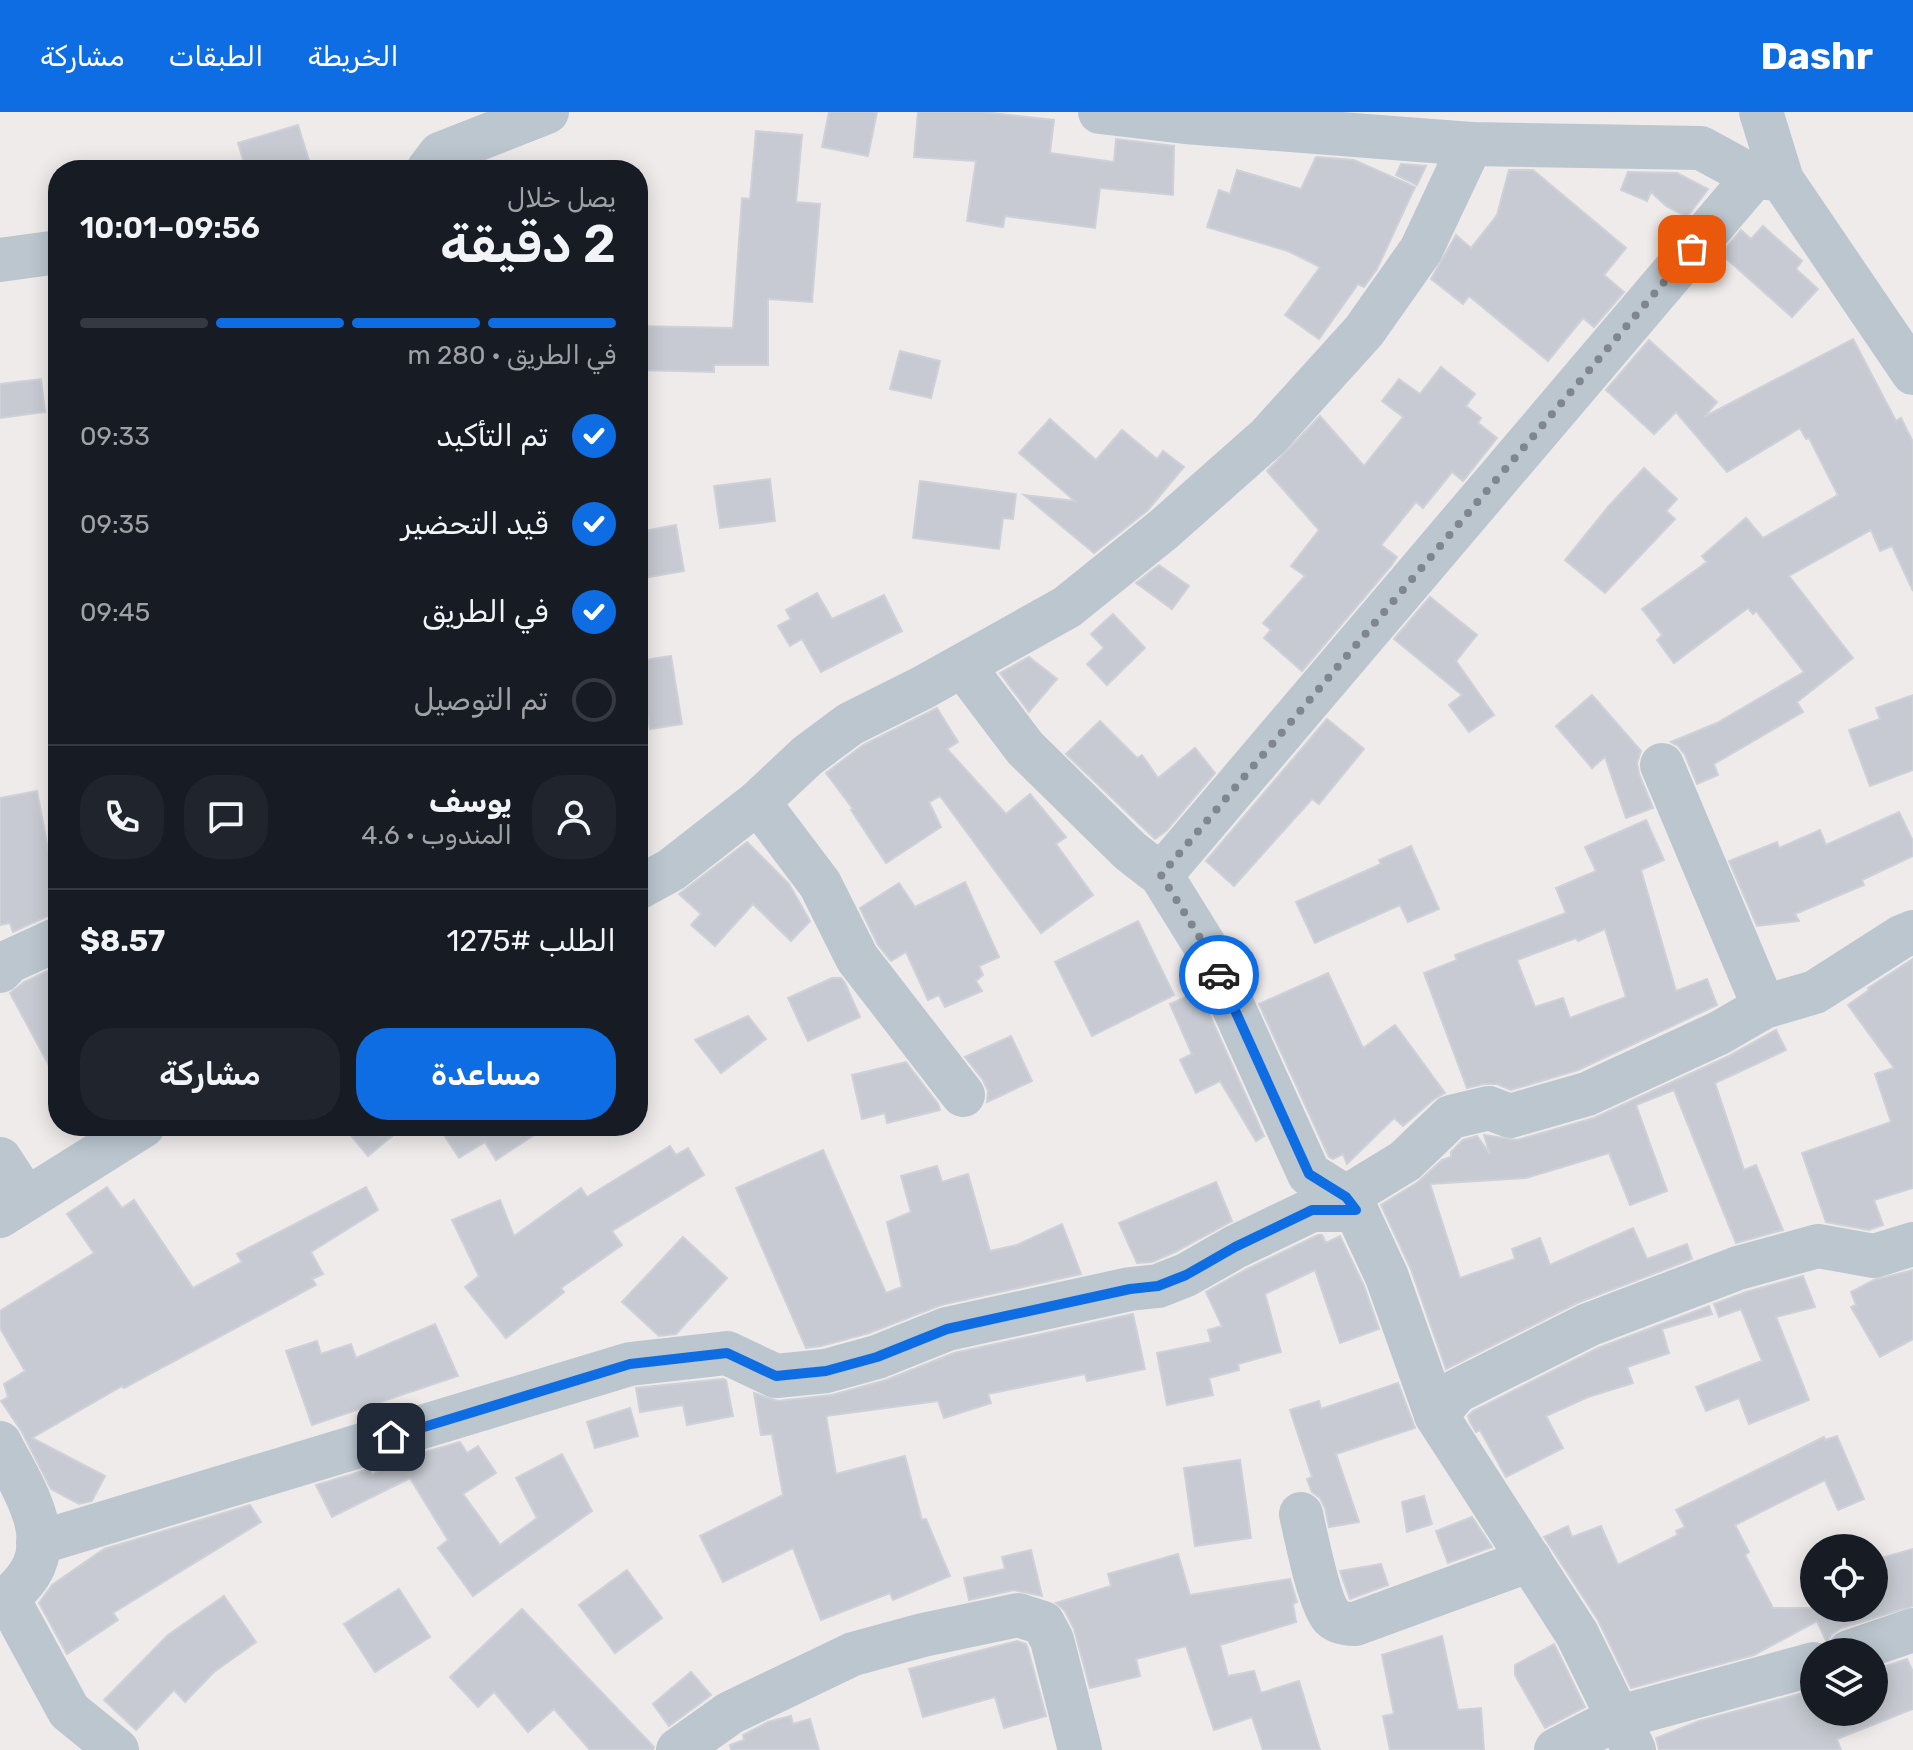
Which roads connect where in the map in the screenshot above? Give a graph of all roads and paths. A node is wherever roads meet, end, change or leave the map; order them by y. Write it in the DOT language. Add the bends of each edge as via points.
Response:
graph roads {
  1 [pos="547,112"];
  2 [pos="1100,112"];
  3 [pos="1761,112"];
  4 [pos="1471,144"];
  5 [pos="436,160"];
  6 [pos="1768,178"];
  7 [pos="48,253"];
  8 [pos="0,260"];
  9 [pos="1913,373"];
  10 [pos="963,666"];
  11 [pos="1662,765"];
  12 [pos="758,802"];
  13 [pos="1161,875"];
  14 [pos="648,883"];
  15 [pos="1913,932"];
  16 [pos="48,944"];
  17 [pos="0,971"];
  18 [pos="1764,1007"];
  19 [pos="963,1095"];
  20 [pos="127,1136"];
  21 [pos="0,1159"];
  22 [pos="1351,1204"];
  23 [pos="13,1208"];
  24 [pos="1913,1244"];
  25 [pos="1436,1415"];
  26 [pos="0,1443"];
  27 [pos="1301,1514"];
  28 [pos="38,1543"];
  29 [pos="1530,1560"];
  30 [pos="4,1602"];
  31 [pos="1913,1630"];
  32 [pos="1888,1639"];
  33 [pos="1800,1669"];
  34 [pos="1627,1733"];
  35 [pos="117,1750"];
  36 [pos="678,1750"];
  37 [pos="1080,1750"];
  38 [pos="1556,1750"];
  1 -- 5 [label="street"];
  2 -- 4 [label="street"];
  3 -- 6 [label="street"];
  4 -- 6 [label="street" via="1701,148"];
  4 -- 10 [label="street" via="1421,250 1364,331 1268,437 1067,607"];
  6 -- 9 [label="street"];
  6 -- 13 [label="street"];
  7 -- 8 [label="street"];
  10 -- 12 [label="street" via="850,724"];
  10 -- 13 [label="street" via="1025,748"];
  11 -- 18 [label="street"];
  12 -- 14 [label="street"];
  12 -- 19 [label="street" via="820,884 857,958"];
  13 -- 22 [label="street" via="1207,949 1309,1174"];
  15 -- 18 [label="street" via="1815,992"];
  16 -- 17 [label="street"];
  18 -- 22 [label="street" via="1587,1094 1510,1116 1489,1108 1451,1117"];
  20 -- 23 [label="street"];
  21 -- 23 [label="street"];
  22 -- 25 [label="street" via="1387,1277"];
  22 -- 28 [label="street" via="1312,1210 1158,1286 947,1329 826,1371 776,1376 727,1353 630,1364"];
  24 -- 25 [label="street" via="1874,1256 1818,1246 1738,1268 1588,1325 1457,1391"];
  25 -- 29 [label="street"];
  26 -- 28 [label="street" via="36,1517"];
  27 -- 29 [label="street" via="1325,1606 1334,1620 1344,1623 1355,1624"];
  28 -- 30 [label="street" via="30,1573"];
  29 -- 34 [label="street" via="1577,1634"];
  30 -- 35 [label="street" via="69,1711"];
  31 -- 32 [label="street"];
  33 -- 34 [label="street"];
  34 -- 38 [label="street"];
  36 -- 37 [label="street" via="730,1713 853,1654 1018,1615 1043,1623 1052,1640"];
}
